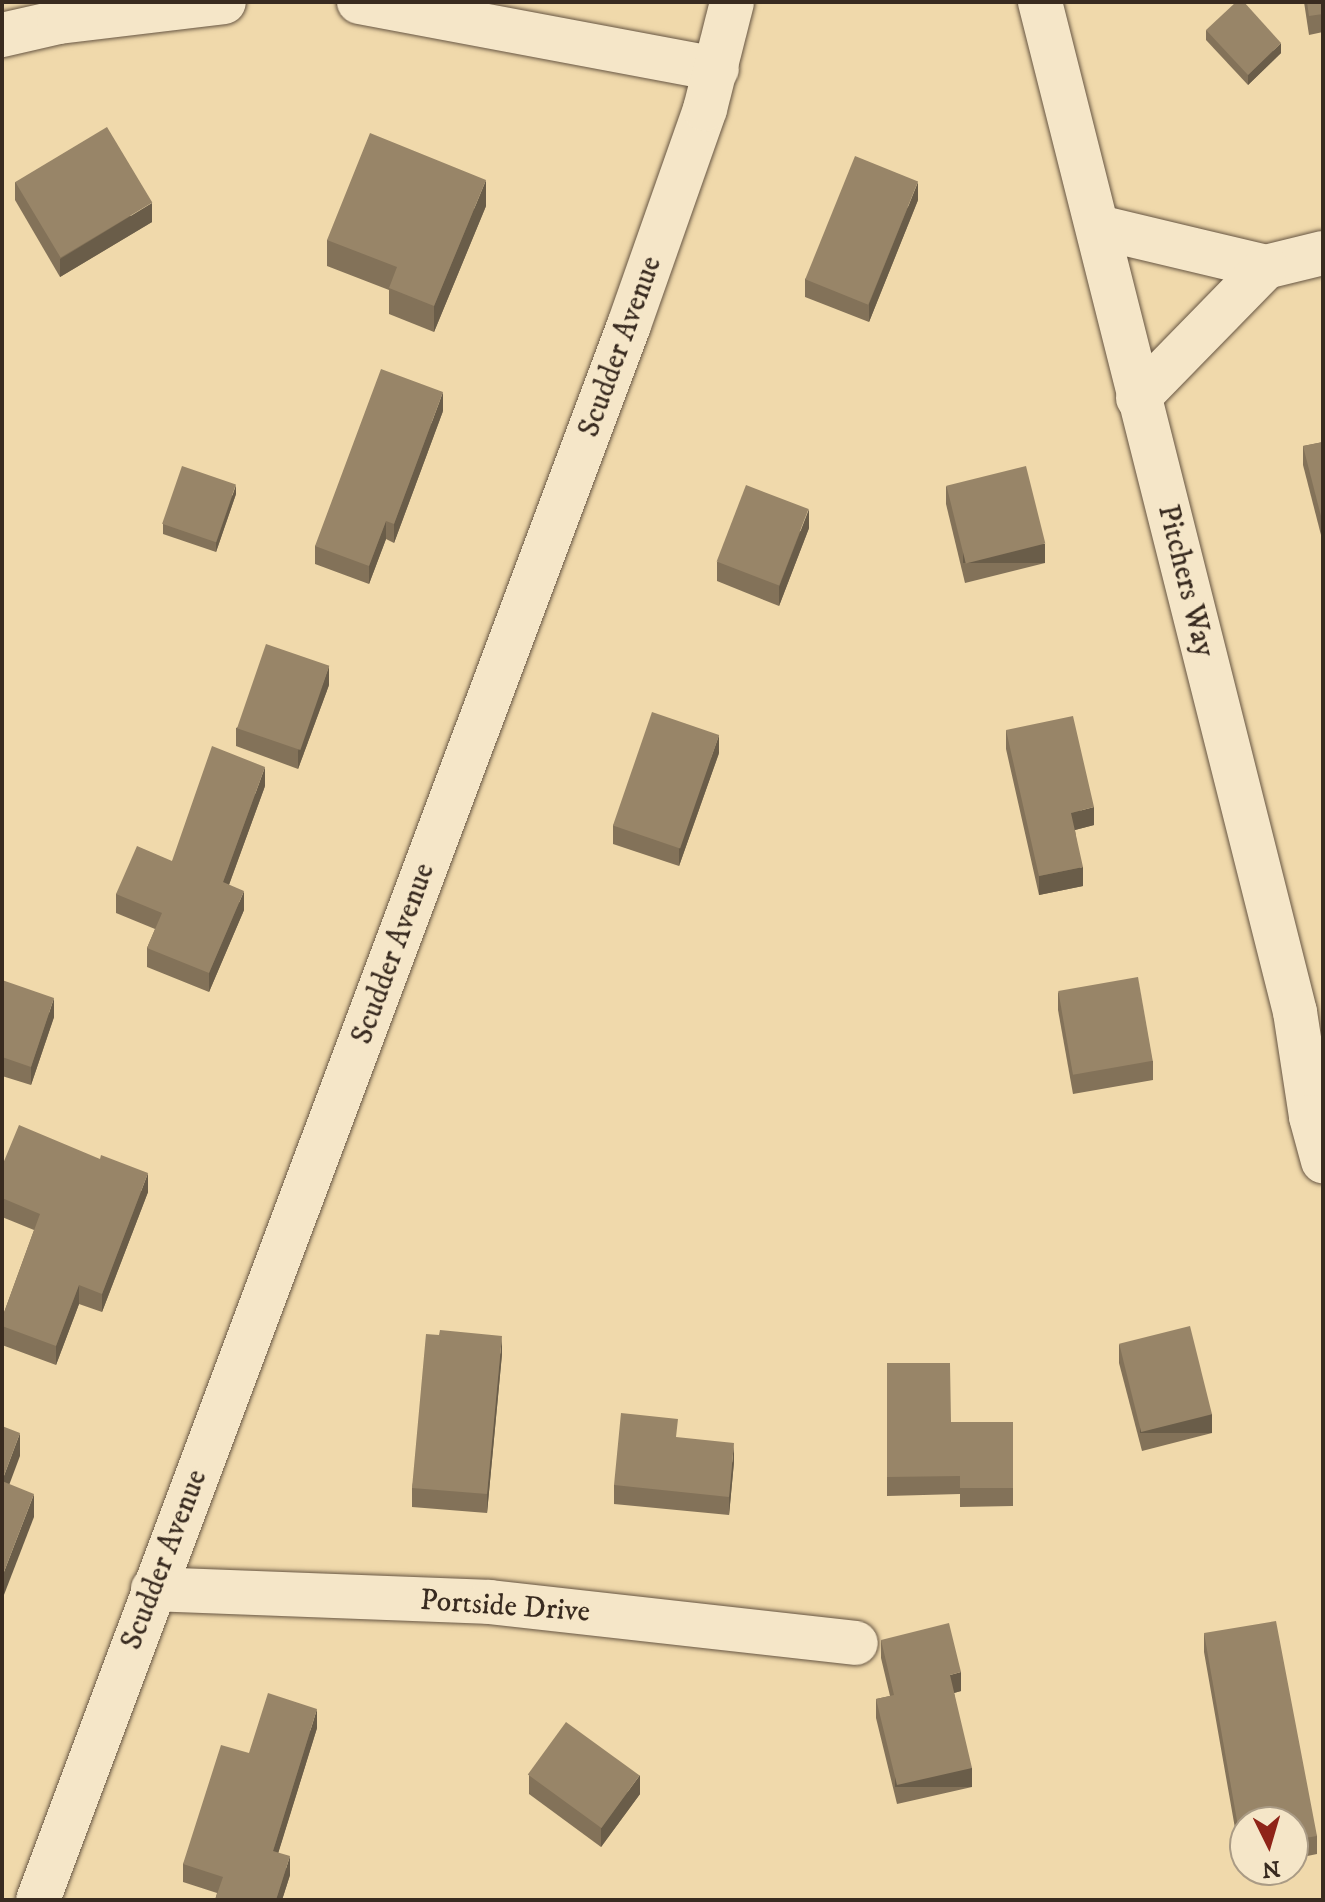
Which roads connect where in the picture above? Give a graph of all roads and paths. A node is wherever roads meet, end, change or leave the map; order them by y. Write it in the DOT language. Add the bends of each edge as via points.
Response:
graph roads {
  1 [pos="224,2"];
  2 [pos="359,2"];
  3 [pos="732,2"];
  4 [pos="1040,2"];
  5 [pos="2,35"];
  6 [pos="717,69"];
  7 [pos="1098,227"];
  8 [pos="1323,253"];
  9 [pos="1266,267"];
  10 [pos="1138,398"];
  11 [pos="1323,1161"];
  12 [pos="153,1589"];
  13 [pos="856,1643"];
  14 [pos="38,1900"];
  1 -- 5 [label="main road" via="59,22"];
  2 -- 6 [label="main road"];
  3 -- 6 [label="main road, Scudder Avenue"];
  4 -- 7 [label="main road, Pitchers Way"];
  6 -- 12 [label="main road, Scudder Avenue" via="567,494"];
  7 -- 9 [label="main road"];
  7 -- 10 [label="main road, Pitchers Way"];
  8 -- 9 [label="main road"];
  9 -- 10 [label="main road"];
  10 -- 11 [label="main road, Pitchers Way" via="1295,1012"];
  12 -- 13 [label="main road, Portside Drive" via="490,1602"];
  12 -- 14 [label="main road, Scudder Avenue"];
}
